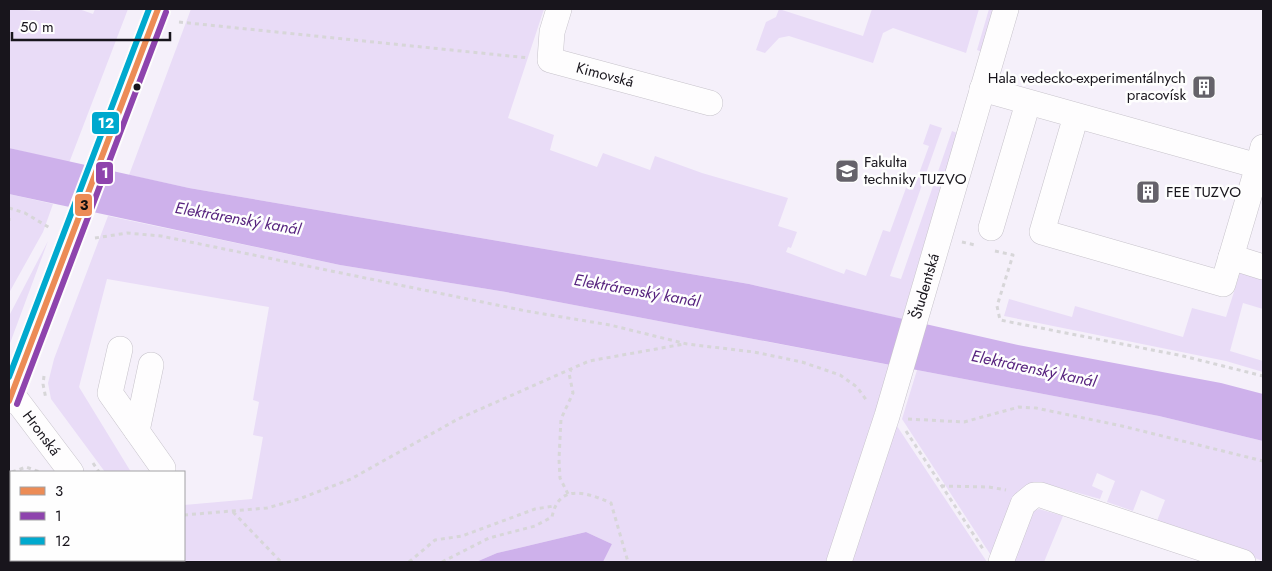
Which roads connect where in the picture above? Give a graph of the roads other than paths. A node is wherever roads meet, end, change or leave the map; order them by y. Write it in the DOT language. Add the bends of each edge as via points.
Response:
graph roads {
  1 [pos="158,9"];
  2 [pos="560,9"];
  3 [pos="1006,9"];
  4 [pos="982,89"];
  5 [pos="1028,102"];
  6 [pos="710,103"];
  7 [pos="1076,116"];
  8 [pos="1260,157"];
  9 [pos="984,240"];
  10 [pos="1231,258"];
  11 [pos="1263,267"];
  12 [pos="120,349"];
  13 [pos="151,365"];
  14 [pos="10,398"];
  15 [pos="137,431"];
  16 [pos="79,465"];
  17 [pos="163,471"];
  18 [pos="994,558"];
  19 [pos="839,562"];
  20 [pos="1242,562"];
  1 -- 14 [label="street" via="108,142 87,228"];
  2 -- 6 [label="street, Kimovská" via="552,32 550,60"];
  3 -- 4 [label="street, Študentská"];
  4 -- 5 [label="street"];
  4 -- 19 [label="street, Študentská" via="924,285 897,408"];
  5 -- 7 [label="street"];
  5 -- 9 [label="street"];
  7 -- 8 [label="street"];
  7 -- 10 [label="street" via="1042,232 1223,284"];
  8 -- 10 [label="street"];
  10 -- 11 [label="street"];
  12 -- 15 [label="street" via="110,392"];
  13 -- 15 [label="street"];
  14 -- 16 [label="street, Hronská"];
  15 -- 17 [label="street"];
  18 -- 20 [label="street" via="1028,499 1041,495"];
}
